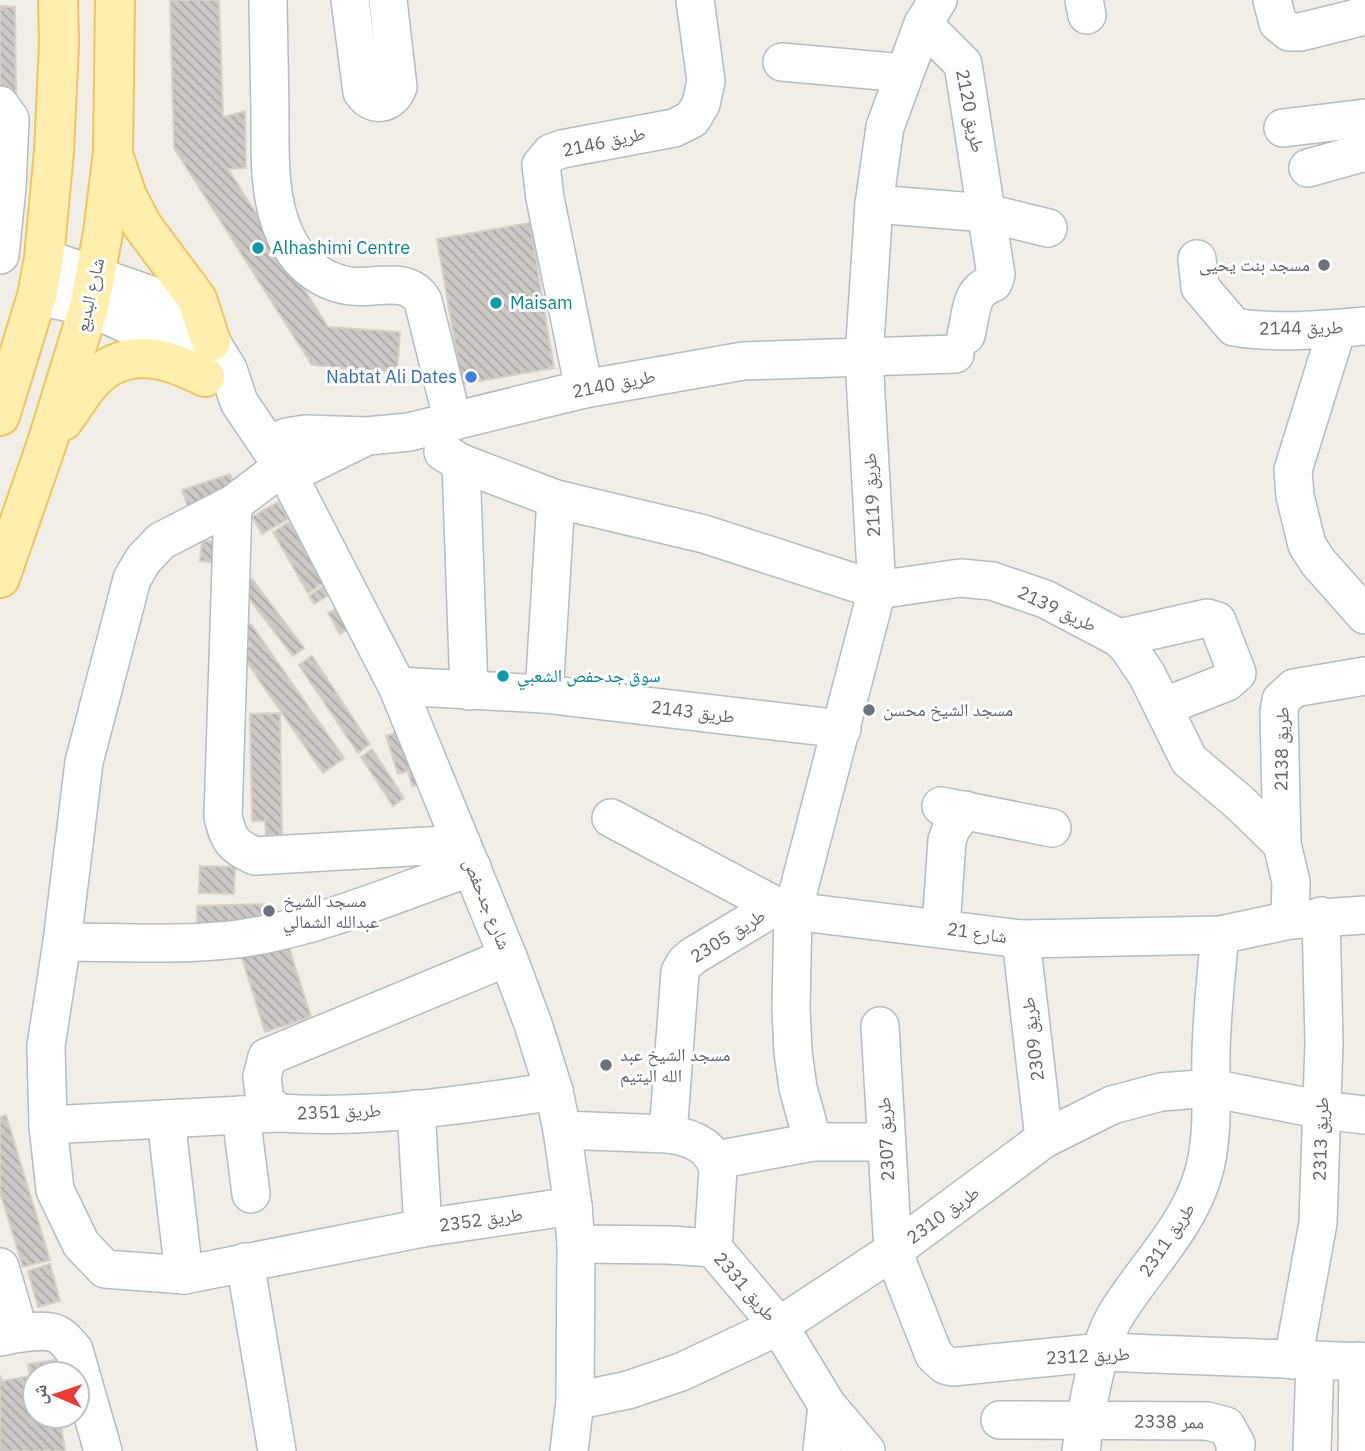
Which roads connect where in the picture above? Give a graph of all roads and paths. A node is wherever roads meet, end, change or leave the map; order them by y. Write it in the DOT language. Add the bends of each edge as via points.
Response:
graph roads {
  1 [pos="115,0"];
  2 [pos="268,0"];
  3 [pos="350,0"];
  4 [pos="388,0"];
  5 [pos="695,0"];
  6 [pos="1272,0"];
  7 [pos="57,4"];
  8 [pos="931,12"];
  9 [pos="1365,16"];
  10 [pos="782,62"];
  11 [pos="904,73"];
  12 [pos="0,105"];
  13 [pos="1365,118"];
  14 [pos="1283,128"];
  15 [pos="113,152"];
  16 [pos="1365,152"];
  17 [pos="1308,168"];
  18 [pos="874,204"];
  19 [pos="987,213"];
  20 [pos="1048,228"];
  21 [pos="0,255"];
  22 [pos="44,258"];
  23 [pos="1198,259"];
  24 [pos="92,291"];
  25 [pos="37,296"];
  26 [pos="1351,327"];
  27 [pos="960,344"];
  28 [pos="864,358"];
  29 [pos="208,359"];
  30 [pos="584,389"];
  31 [pos="0,416"];
  32 [pos="434,426"];
  33 [pos="47,443"];
  34 [pos="279,462"];
  35 [pos="461,463"];
  36 [pos="556,499"];
  37 [pos="233,504"];
  38 [pos="0,578"];
  39 [pos="877,590"];
  40 [pos="1365,615"];
  41 [pos="1119,638"];
  42 [pos="1365,676"];
  43 [pos="397,686"];
  44 [pos="469,691"];
  45 [pos="544,694"];
  46 [pos="1163,707"];
  47 [pos="842,729"];
  48 [pos="611,818"];
  49 [pos="1052,828"];
  50 [pos="1282,844"];
  51 [pos="467,855"];
  52 [pos="784,909"];
  53 [pos="1365,915"];
  54 [pos="1306,918"];
  55 [pos="941,928"];
  56 [pos="1220,935"];
  57 [pos="1021,939"];
  58 [pos="62,942"];
  59 [pos="508,957"];
  60 [pos="880,1027"];
  61 [pos="1211,1088"];
  62 [pos="554,1091"];
  63 [pos="415,1109"];
  64 [pos="1322,1110"];
  65 [pos="279,1113"];
  66 [pos="241,1115"];
  67 [pos="1365,1115"];
  68 [pos="166,1119"];
  69 [pos="48,1125"];
  70 [pos="562,1130"];
  71 [pos="668,1134"];
  72 [pos="1044,1139"];
  73 [pos="813,1142"];
  74 [pos="885,1142"];
  75 [pos="716,1160"];
  76 [pos="251,1194"];
  77 [pos="573,1206"];
  78 [pos="423,1228"];
  79 [pos="576,1244"];
  80 [pos="713,1248"];
  81 [pos="893,1251"];
  82 [pos="245,1262"];
  83 [pos="0,1267"];
  84 [pos="184,1275"];
  85 [pos="779,1326"];
  86 [pos="10,1335"];
  87 [pos="1102,1352"];
  88 [pos="1304,1360"];
  89 [pos="1362,1362"];
  90 [pos="575,1401"];
  91 [pos="827,1405"];
  92 [pos="1000,1420"];
  93 [pos="1083,1436"];
  94 [pos="103,1451"];
  95 [pos="277,1451"];
  96 [pos="569,1451"];
  97 [pos="822,1451"];
  98 [pos="866,1451"];
  99 [pos="1235,1451"];
  100 [pos="1312,1451"];
  101 [pos="1357,1451"];
  1 -- 15 [label="main road, شارع البديع"];
  2 -- 32 [label="street" via="271,169 285,236 325,280 351,286 390,285 414,309"];
  3 -- 4 [label="street" via="362,92 374,103 382,103 398,87"];
  5 -- 30 [label="street, طريق 2146" via="706,81 692,119 674,128 562,149 541,165"];
  6 -- 9 [label="street" via="1279,23 1289,32"];
  7 -- 22 [label="main road" via="54,151"];
  8 -- 11 [label="street, طريق 2119"];
  8 -- 19 [label="street, طريق 2120" via="963,64"];
  10 -- 11 [label="street"];
  11 -- 18 [label="street, طريق 2119" via="886,127"];
  12 -- 21 [label="street" via="10,119"];
  13 -- 14 [label="street"];
  15 -- 24 [label="main road, شارع البديع"];
  15 -- 29 [label="main road" via="142,225 197,299"];
  16 -- 17 [label="street"];
  18 -- 19 [label="street"];
  18 -- 28 [label="street, طريق 2119"];
  19 -- 20 [label="street"];
  19 -- 27 [label="street, طريق 2120" via="996,275 993,283 976,294"];
  22 -- 24 [label="street, شارع جدحفص"];
  22 -- 25 [label="main road"];
  23 -- 26 [label="street, طريق 2144" via="1200,286 1234,327"];
  24 -- 25 [label="street, شارع جدحفص"];
  24 -- 29 [label="street, شارع جدحفص" via="164,342"];
  24 -- 33 [label="main road, شارع البديع"];
  25 -- 31 [label="main road"];
  26 -- 40 [label="street" via="1293,470 1307,545"];
  27 -- 28 [label="street, طريق 2140"];
  28 -- 30 [label="street, طريق 2140" via="743,360"];
  28 -- 39 [label="street, طريق 2119"];
  29 -- 33 [label="main road" via="128,359 100,374"];
  29 -- 34 [label="street, شارع جدحفص"];
  30 -- 32 [label="street, طريق 2140"];
  32 -- 34 [label="street, طريق 2140" via="367,436"];
  32 -- 35 [label="street"];
  33 -- 38 [label="main road, شارع البديع"];
  34 -- 37 [label="street, طريق 2140"];
  34 -- 43 [label="street, شارع جدحفص"];
  35 -- 36 [label="street, طريق 2139"];
  35 -- 44 [label="street"];
  36 -- 39 [label="street, طريق 2139" via="704,534"];
  36 -- 45 [label="street"];
  37 -- 51 [label="street" via="223,817 228,837 238,849 255,856"];
  37 -- 58 [label="street, طريق 2140" via="161,541 132,579 84,762"];
  39 -- 41 [label="street, طريق 2139" via="960,578 992,581 1045,599"];
  39 -- 47 [label="street, طريق 2119"];
  41 -- 46 [label="street, طريق 2139" via="1147,675"];
  41 -- 46 [label="street" via="1207,618 1217,621 1237,673 1227,682"];
  42 -- 50 [label="street, طريق 2138" via="1294,688 1281,700"];
  43 -- 44 [label="street, طريق 2143"];
  43 -- 51 [label="street, شارع جدحفص"];
  44 -- 45 [label="street, طريق 2143"];
  45 -- 47 [label="street, طريق 2143"];
  46 -- 50 [label="street, طريق 2139" via="1189,760"];
  47 -- 52 [label="street, طريق 2119"];
  48 -- 52 [label="street, شارع 21"];
  49 -- 55 [label="street" via="952,808"];
  50 -- 54 [label="street"];
  51 -- 58 [label="street" via="320,920 242,938"];
  51 -- 59 [label="street, شارع جدحفص"];
  52 -- 55 [label="street, شارع 21"];
  52 -- 71 [label="street, طريق 2305" via="693,957 680,972"];
  52 -- 73 [label="street, طريق 2305" via="793,1052"];
  53 -- 54 [label="street, شارع 21"];
  54 -- 56 [label="street, شارع 21"];
  54 -- 64 [label="street, طريق 2313" via="1324,1042"];
  55 -- 57 [label="street, شارع 21"];
  56 -- 57 [label="street, شارع 21"];
  56 -- 61 [label="street, طريق 2311"];
  57 -- 72 [label="street, طريق 2309"];
  58 -- 69 [label="street, طريق 2140" via="46,1046"];
  59 -- 62 [label="street, شارع جدحفص"];
  59 -- 65 [label="street, طريق 2351" via="267,1057 262,1077 265,1101"];
  60 -- 74 [label="street, طريق 2307"];
  61 -- 64 [label="street, طريق 2310"];
  61 -- 72 [label="street, طريق 2310" via="1161,1092 1112,1105"];
  61 -- 87 [label="street, طريق 2311" via="1208,1147 1192,1206 1116,1315"];
  62 -- 63 [label="street, طريق 2351"];
  62 -- 70 [label="street, شارع جدحفص"];
  63 -- 65 [label="street, طريق 2351"];
  63 -- 78 [label="street, طريق 2352"];
  64 -- 67 [label="street, طريق 2310"];
  64 -- 88 [label="street, طريق 2313" via="1318,1223"];
  65 -- 66 [label="street"];
  66 -- 68 [label="street"];
  66 -- 76 [label="street"];
  68 -- 69 [label="street"];
  68 -- 84 [label="street"];
  69 -- 84 [label="street, طريق 2140" via="55,1190 81,1244 105,1269"];
  70 -- 71 [label="street"];
  70 -- 77 [label="street, شارع جدحفص"];
  71 -- 75 [label="street" via="700,1143"];
  72 -- 81 [label="street, طريق 2310"];
  73 -- 74 [label="street"];
  73 -- 75 [label="street"];
  74 -- 81 [label="street, طريق 2307"];
  75 -- 80 [label="street"];
  77 -- 78 [label="street, طريق 2352"];
  77 -- 79 [label="street, شارع جدحفص"];
  78 -- 82 [label="street, طريق 2140"];
  79 -- 80 [label="street, طريق 2331"];
  79 -- 90 [label="street, شارع جدحفص"];
  80 -- 85 [label="street, طريق 2331"];
  81 -- 85 [label="street, طريق 2310"];
  81 -- 87 [label="street, طريق 2312" via="934,1355 945,1365"];
  82 -- 84 [label="street, طريق 2140"];
  82 -- 95 [label="street"];
  83 -- 86 [label="street"];
  85 -- 90 [label="street, طريق 2310" via="681,1373"];
  85 -- 91 [label="street, طريق 2331"];
  86 -- 94 [label="street" via="56,1332 74,1350"];
  87 -- 88 [label="street, طريق 2312"];
  87 -- 93 [label="street, طريق 2311"];
  88 -- 89 [label="street, طريق 2312"];
  88 -- 100 [label="street, طريق 2313"];
  89 -- 101 [label="street, طريق 2312"];
  90 -- 96 [label="street, شارع جدحفص"];
  91 -- 97 [label="street"];
  91 -- 98 [label="street, طريق 2331"];
  92 -- 93 [label="street"];
  93 -- 99 [label="street, ممر 2338" via="1208,1421 1226,1426"];
}
